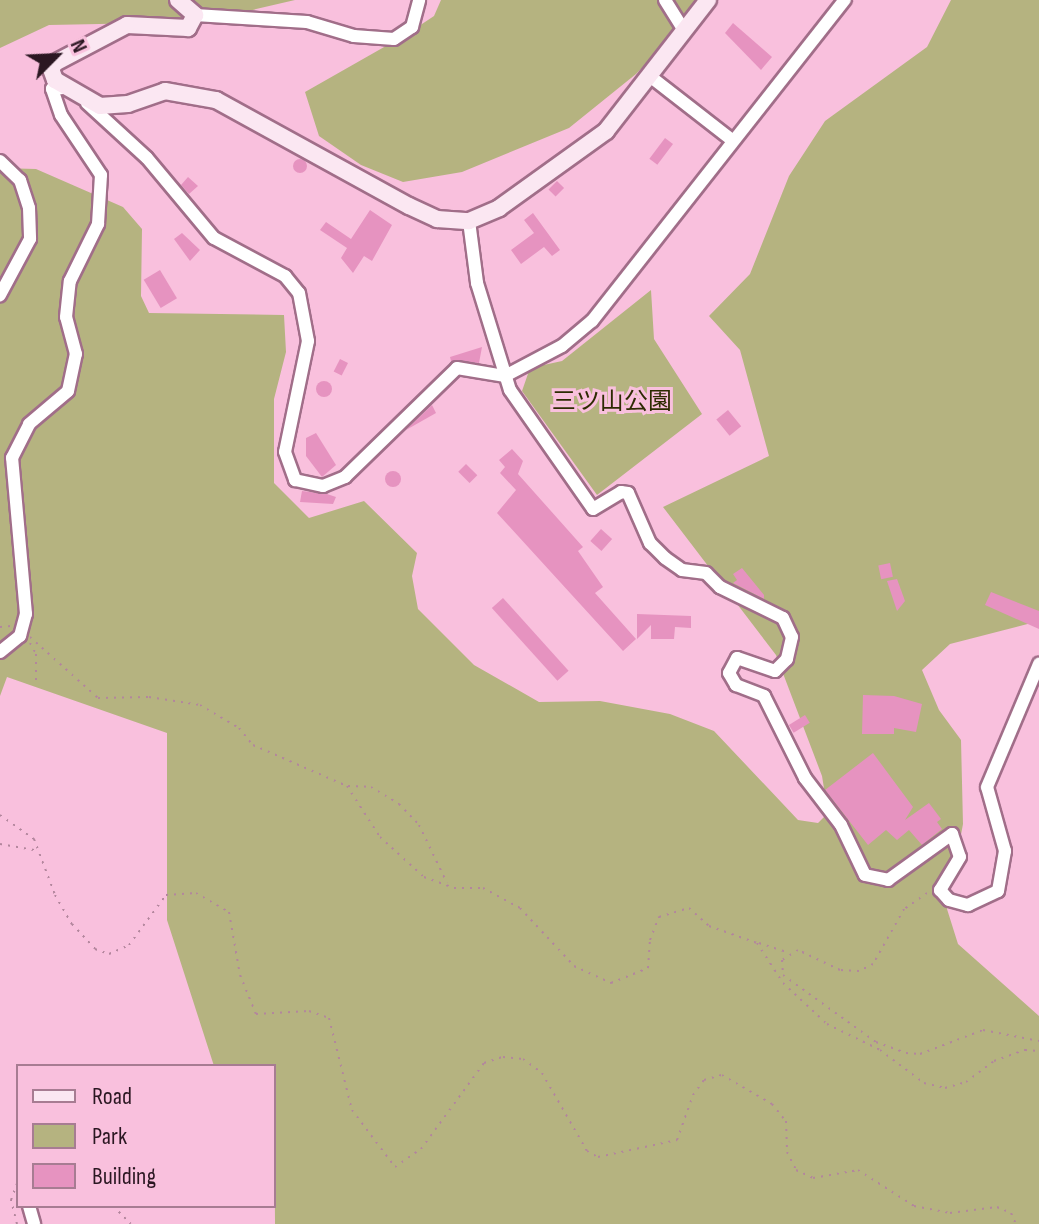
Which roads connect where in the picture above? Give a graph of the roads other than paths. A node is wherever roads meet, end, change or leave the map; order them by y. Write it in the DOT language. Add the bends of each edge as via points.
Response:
graph roads {
  1 [pos="178,0"];
  2 [pos="419,0"];
  3 [pos="665,0"];
  4 [pos="708,0"];
  5 [pos="845,0"];
  6 [pos="195,15"];
  7 [pos="684,30"];
  8 [pos="651,77"];
  9 [pos="63,88"];
  10 [pos="81,98"];
  11 [pos="732,140"];
  12 [pos="0,161"];
  13 [pos="469,221"];
  14 [pos="0,295"];
  15 [pos="505,376"];
  16 [pos="0,652"];
  17 [pos="1039,664"];
  1 -- 6 [label="street"];
  2 -- 6 [label="street" via="412,27 394,39 354,36 307,22"];
  3 -- 7 [label="street"];
  4 -- 7 [label="street"];
  5 -- 11 [label="street"];
  6 -- 9 [label="street" via="188,28 139,22 78,49 51,69"];
  7 -- 8 [label="street"];
  8 -- 11 [label="street"];
  8 -- 13 [label="street" via="606,131 499,208"];
  9 -- 10 [label="street"];
  9 -- 16 [label="street" via="52,89 61,115 101,175 98,224 70,281 66,317 76,354 68,391 29,424 12,458 26,614 20,636"];
  10 -- 13 [label="street" via="112,106 165,91 216,100 437,219"];
  10 -- 15 [label="street" via="147,158 214,238 285,276 299,293 308,341 285,452 295,480 323,486 345,477 457,368"];
  11 -- 15 [label="street" via="592,321 562,346"];
  12 -- 14 [label="street" via="20,180 29,208 30,239"];
  13 -- 15 [label="street" via="477,283"];
  15 -- 17 [label="street" via="593,509 628,493 650,543 665,558 682,570 706,573 720,587 783,618 792,637 787,659 775,671 737,658 729,673 736,685 764,696 805,778 841,825 865,875 888,880 952,834 960,857 940,890 949,900 968,905 990,896 1004,878 1005,851 987,787"];
}
